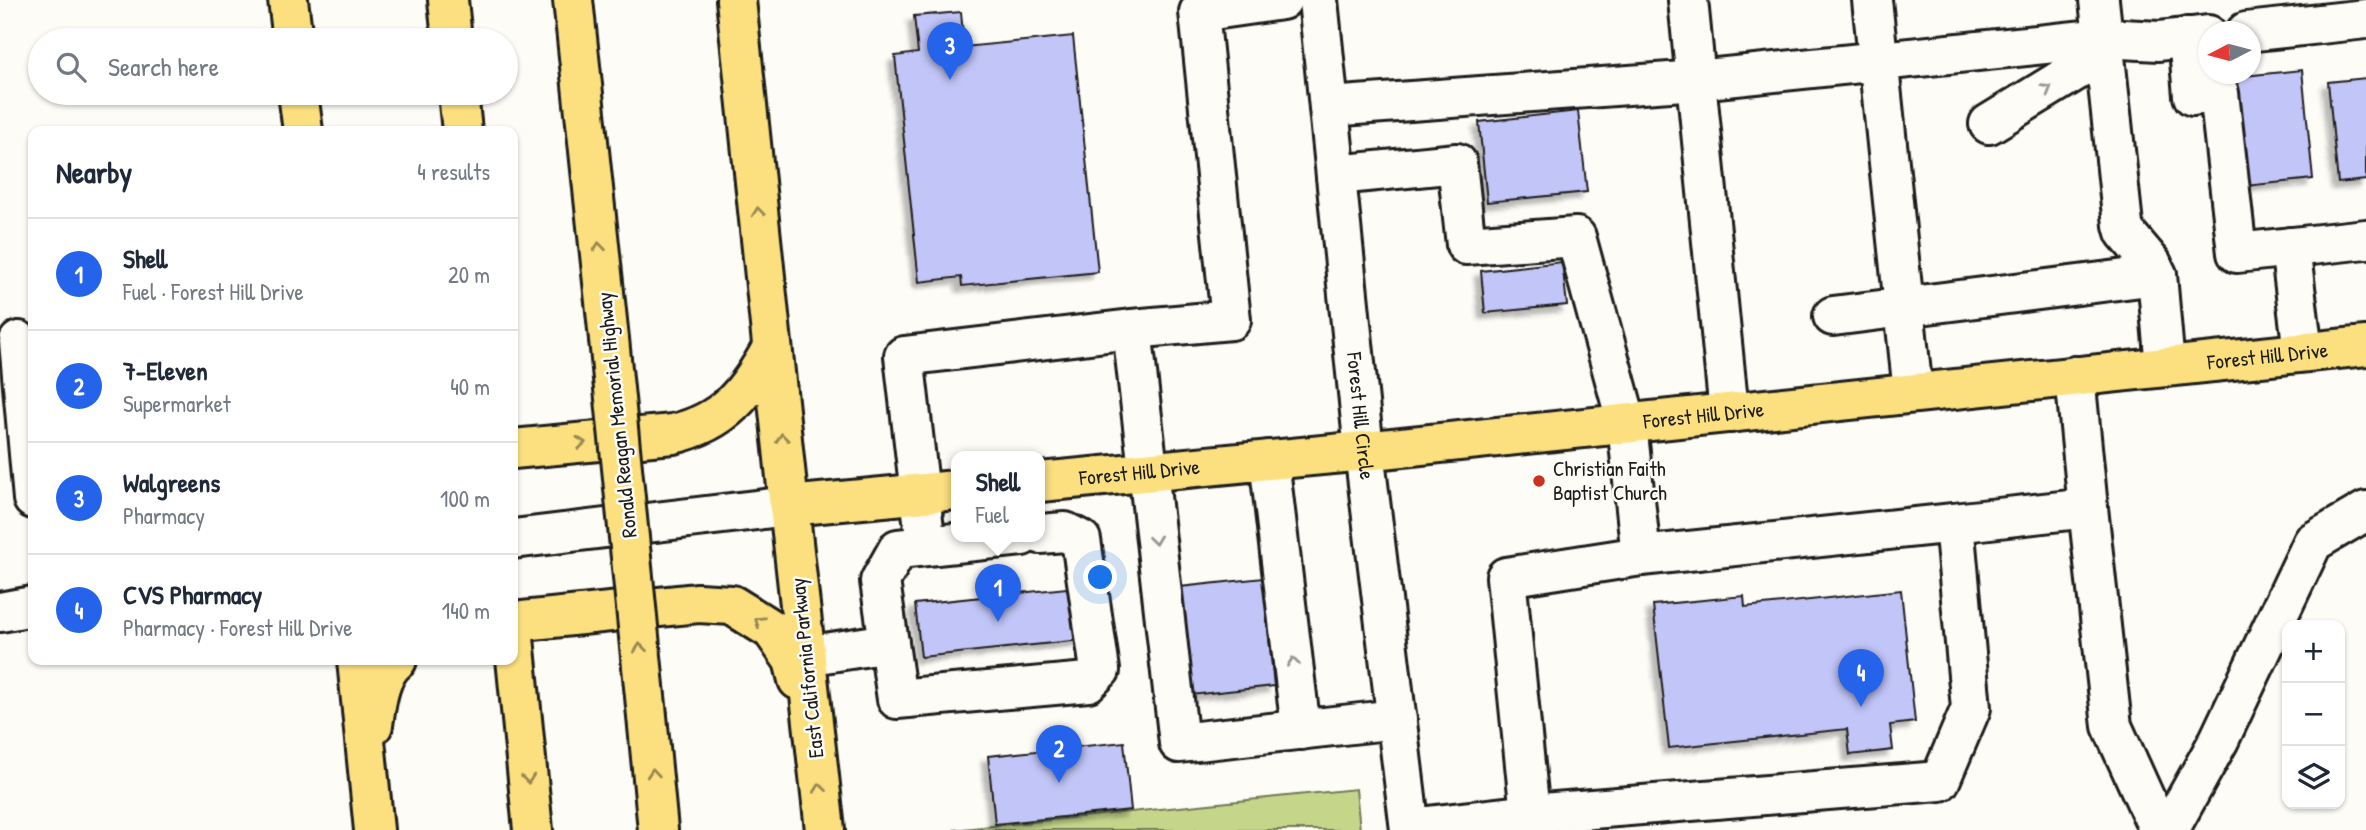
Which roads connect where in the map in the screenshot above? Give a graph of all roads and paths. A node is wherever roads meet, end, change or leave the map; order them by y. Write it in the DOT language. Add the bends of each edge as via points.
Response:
graph roads {
  1 [pos="288,0"];
  2 [pos="448,0"];
  3 [pos="573,0"];
  4 [pos="736,0"];
  5 [pos="1282,0"];
  6 [pos="1318,0"];
  7 [pos="1689,0"];
  8 [pos="1872,0"];
  9 [pos="2099,0"];
  10 [pos="1198,6"];
  11 [pos="2366,19"];
  12 [pos="291,28"];
  13 [pos="451,28"];
  14 [pos="2261,30"];
  15 [pos="2198,36"];
  16 [pos="2104,46"];
  17 [pos="1879,61"];
  18 [pos="1697,80"];
  19 [pos="300,105"];
  20 [pos="459,105"];
  21 [pos="1329,107"];
  22 [pos="1989,124"];
  23 [pos="302,126"];
  24 [pos="461,126"];
  25 [pos="1336,175"];
  26 [pos="2366,239"];
  27 [pos="2290,247"];
  28 [pos="2157,275"];
  29 [pos="1903,306"];
  30 [pos="1833,316"];
  31 [pos="1132,329"];
  32 [pos="19,341"];
  33 [pos="2366,346"];
  34 [pos="772,348"];
  35 [pos="2303,352"];
  36 [pos="2165,367"];
  37 [pos="2075,376"];
  38 [pos="1913,393"];
  39 [pos="1729,413"];
  40 [pos="1627,424"];
  41 [pos="28,443"];
  42 [pos="518,448"];
  43 [pos="1364,452"];
  44 [pos="1269,460"];
  45 [pos="1147,472"];
  46 [pos="1049,481"];
  47 [pos="939,492"];
  48 [pos="789,506"];
  49 [pos="2088,508"];
  50 [pos="2366,511"];
  51 [pos="1954,523"];
  52 [pos="1053,533"];
  53 [pos="518,538"];
  54 [pos="964,542"];
  55 [pos="926,546"];
  56 [pos="1641,556"];
  57 [pos="28,607"];
  58 [pos="0,612"];
  59 [pos="518,621"];
  60 [pos="890,643"];
  61 [pos="805,656"];
  62 [pos="357,665"];
  63 [pos="392,665"];
  64 [pos="517,665"];
  65 [pos="1397,719"];
  66 [pos="1301,730"];
  67 [pos="814,747"];
  68 [pos="367,765"];
  69 [pos="1530,814"];
  70 [pos="1410,829"];
  71 [pos="374,830"];
  72 [pos="533,830"];
  73 [pos="658,830"];
  74 [pos="825,830"];
  75 [pos="2159,830"];
  76 [pos="2169,830"];
  1 -- 12 [label="main road"];
  2 -- 13 [label="main road"];
  73 -- 3 [label="main road, Ronald Reagan Memorial Highway, one-way, bridge"];
  34 -- 4 [label="main road, East California Parkway, one-way"];
  5 -- 10 [label="street"];
  6 -- 21 [label="street, Forest Hill Circle"];
  7 -- 18 [label="street"];
  8 -- 17 [label="street"];
  9 -- 16 [label="street"];
  10 -- 31 [label="street" via="1231,320"];
  11 -- 14 [label="street"];
  15 -- 16 [label="street"];
  15 -- 27 [label="street" via="2193,96 2219,93 2238,253"];
  16 -- 17 [label="street"];
  22 -- 16 [label="street, one-way"];
  16 -- 28 [label="street" via="2124,232 2144,252"];
  17 -- 18 [label="street"];
  17 -- 29 [label="street"];
  18 -- 21 [label="street"];
  18 -- 39 [label="street"];
  19 -- 23 [label="main road"];
  20 -- 24 [label="main road"];
  21 -- 25 [label="street, Forest Hill Circle"];
  25 -- 40 [label="street" via="1457,163 1466,245 1576,237"];
  25 -- 43 [label="street, Forest Hill Circle"];
  26 -- 27 [label="street"];
  27 -- 35 [label="street"];
  28 -- 29 [label="street"];
  28 -- 36 [label="street"];
  29 -- 30 [label="street"];
  29 -- 38 [label="street"];
  31 -- 45 [label="street"];
  31 -- 47 [label="street" via="904,356"];
  32 -- 41 [label="street"];
  33 -- 35 [label="main road, Forest Hill Drive"];
  42 -- 34 [label="main road, one-way" via="696,429 735,402"];
  48 -- 34 [label="main road, East California Parkway, one-way"];
  35 -- 36 [label="main road, Forest Hill Drive"];
  36 -- 37 [label="main road, Forest Hill Drive"];
  37 -- 38 [label="main road, Forest Hill Drive"];
  37 -- 49 [label="street"];
  38 -- 39 [label="main road, Forest Hill Drive"];
  39 -- 40 [label="main road, Forest Hill Drive"];
  40 -- 43 [label="main road, Forest Hill Drive"];
  40 -- 56 [label="street"];
  43 -- 44 [label="main road, Forest Hill Drive"];
  43 -- 65 [label="street, Forest Hill Circle"];
  44 -- 45 [label="main road, Forest Hill Drive"];
  66 -- 44 [label="street, one-way"];
  45 -- 46 [label="main road, Forest Hill Drive"];
  45 -- 66 [label="street, one-way" via="1179,743"];
  46 -- 52 [label="street"];
  47 -- 48 [label="main road"];
  47 -- 55 [label="street"];
  48 -- 53 [label="street"];
  48 -- 61 [label="main road, East California Parkway"];
  49 -- 51 [label="street"];
  49 -- 75 [label="street" via="2112,726"];
  50 -- 76 [label="street" via="2314,542 2219,740"];
  51 -- 56 [label="street"];
  51 -- 69 [label="street" via="1971,708 1940,781"];
  52 -- 60 [label="street" via="1081,540 1100,670 1088,682 897,699"];
  54 -- 55 [label="street"];
  55 -- 60 [label="street" via="898,549 880,581"];
  56 -- 69 [label="street" via="1506,577"];
  57 -- 58 [label="street"];
  67 -- 59 [label="main road, one-way" via="793,660 772,631 732,605 698,603"];
  60 -- 61 [label="street"];
  61 -- 67 [label="main road, East California Parkway"];
  62 -- 68 [label="main road"];
  63 -- 68 [label="main road" via="378,692"];
  64 -- 72 [label="main road, one-way"];
  65 -- 66 [label="street"];
  65 -- 70 [label="street, Forest Hill Circle"];
  74 -- 67 [label="main road, East California Parkway, one-way"];
  68 -- 71 [label="main road"];
  69 -- 70 [label="street"];
}
